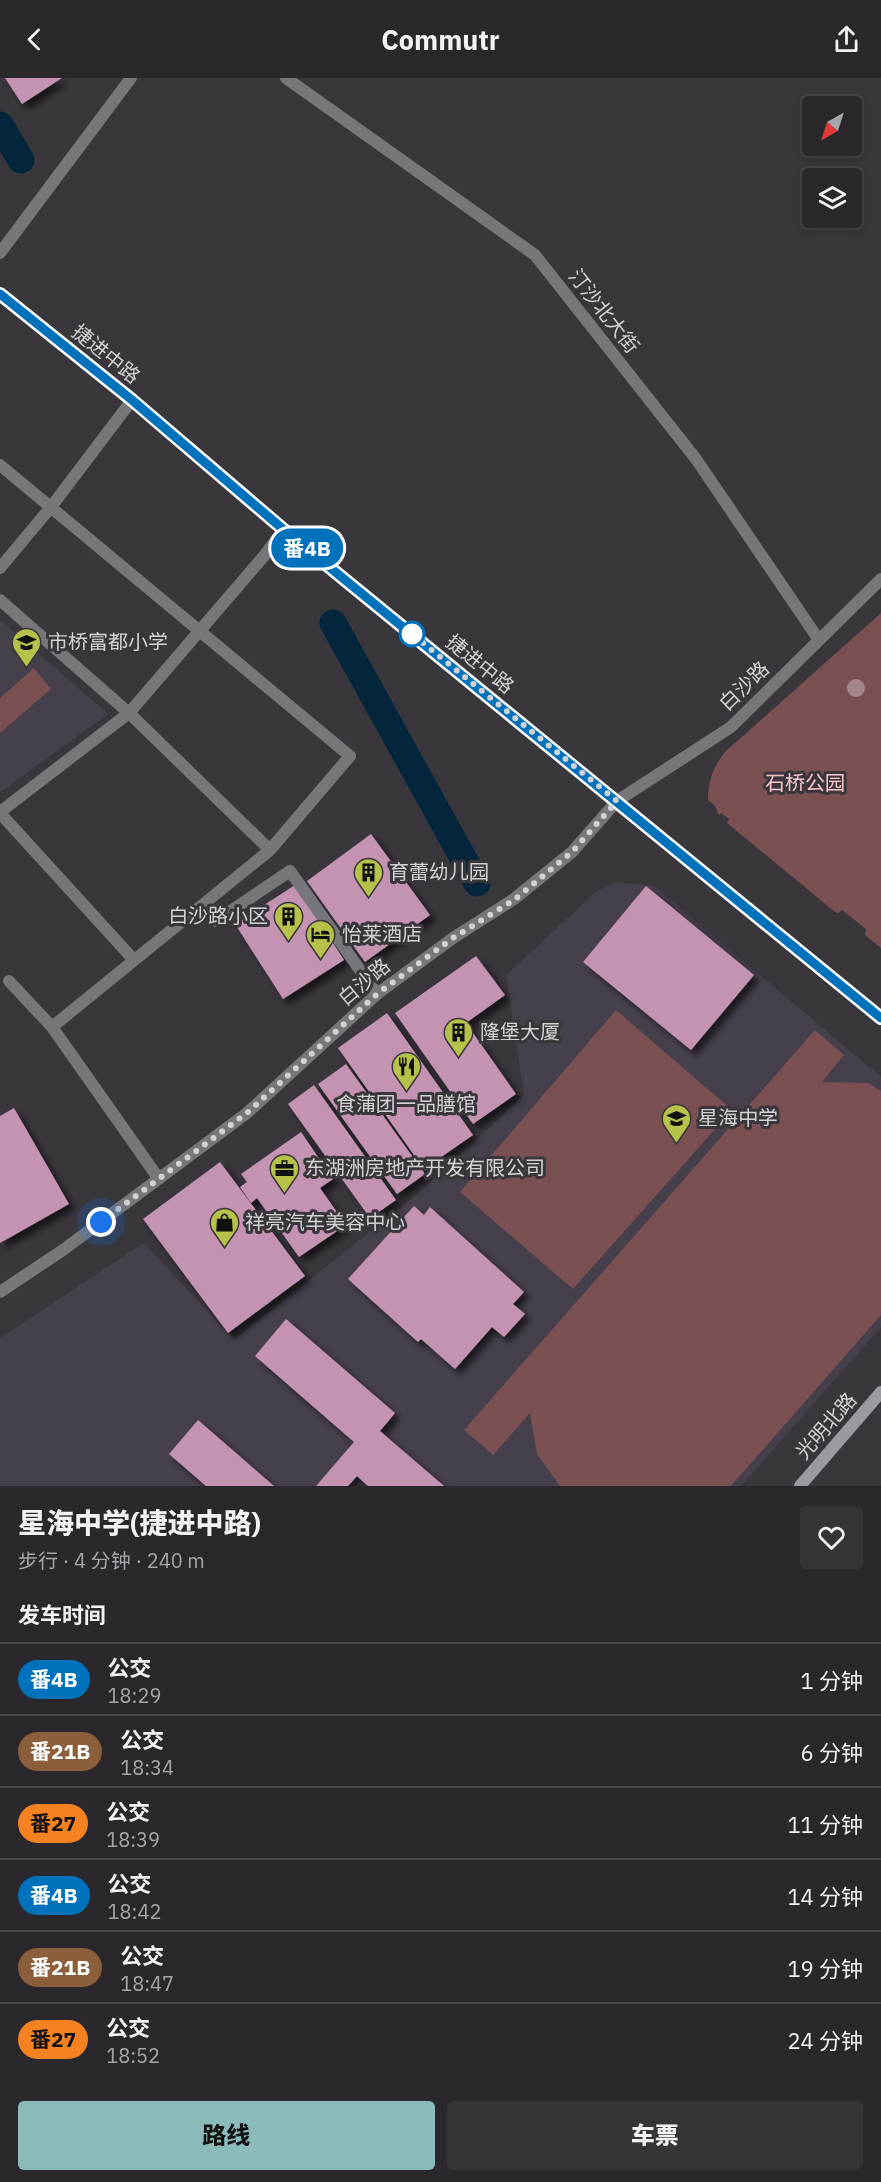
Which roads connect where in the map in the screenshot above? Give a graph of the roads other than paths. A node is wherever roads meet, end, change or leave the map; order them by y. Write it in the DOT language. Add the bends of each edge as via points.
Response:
graph roads {
  1 [pos="131,78"];
  2 [pos="286,78"];
  3 [pos="0,254"];
  4 [pos="0,294"];
  5 [pos="132,400"];
  6 [pos="0,465"];
  7 [pos="51,507"];
  8 [pos="284,530"];
  9 [pos="0,568"];
  10 [pos="881,579"];
  11 [pos="0,600"];
  12 [pos="200,632"];
  13 [pos="819,640"];
  14 [pos="129,713"];
  15 [pos="617,801"];
  16 [pos="0,813"];
  17 [pos="270,850"];
  18 [pos="216,921"];
  19 [pos="134,960"];
  20 [pos="9,981"];
  21 [pos="377,994"];
  22 [pos="881,1018"];
  23 [pos="52,1027"];
  24 [pos="159,1179"];
  25 [pos="0,1292"];
  26 [pos="881,1392"];
  27 [pos="800,1486"];
  1 -- 3 [label="street"];
  2 -- 13 [label="street, 汀沙北大街" via="535,255 696,459"];
  4 -- 5 [label="street, 捷进中路"];
  5 -- 7 [label="street"];
  5 -- 8 [label="street, 捷进中路"];
  6 -- 7 [label="street"];
  7 -- 9 [label="street"];
  7 -- 12 [label="street"];
  8 -- 12 [label="street"];
  8 -- 15 [label="street, 捷进中路"];
  10 -- 13 [label="street, 白沙路"];
  11 -- 14 [label="street"];
  12 -- 14 [label="street"];
  12 -- 17 [label="street" via="350,756"];
  13 -- 15 [label="street, 白沙路" via="731,727"];
  14 -- 16 [label="street"];
  14 -- 17 [label="street"];
  15 -- 21 [label="street, 白沙路" via="572,852 514,900 453,938"];
  15 -- 22 [label="street, 捷进中路"];
  16 -- 19 [label="street"];
  17 -- 19 [label="street"];
  18 -- 21 [label="street" via="290,871"];
  19 -- 23 [label="street"];
  20 -- 23 [label="street"];
  21 -- 24 [label="street, 白沙路" via="247,1113"];
  23 -- 24 [label="street"];
  24 -- 25 [label="street, 白沙路"];
  26 -- 27 [label="main road, 光明北路"];
}
